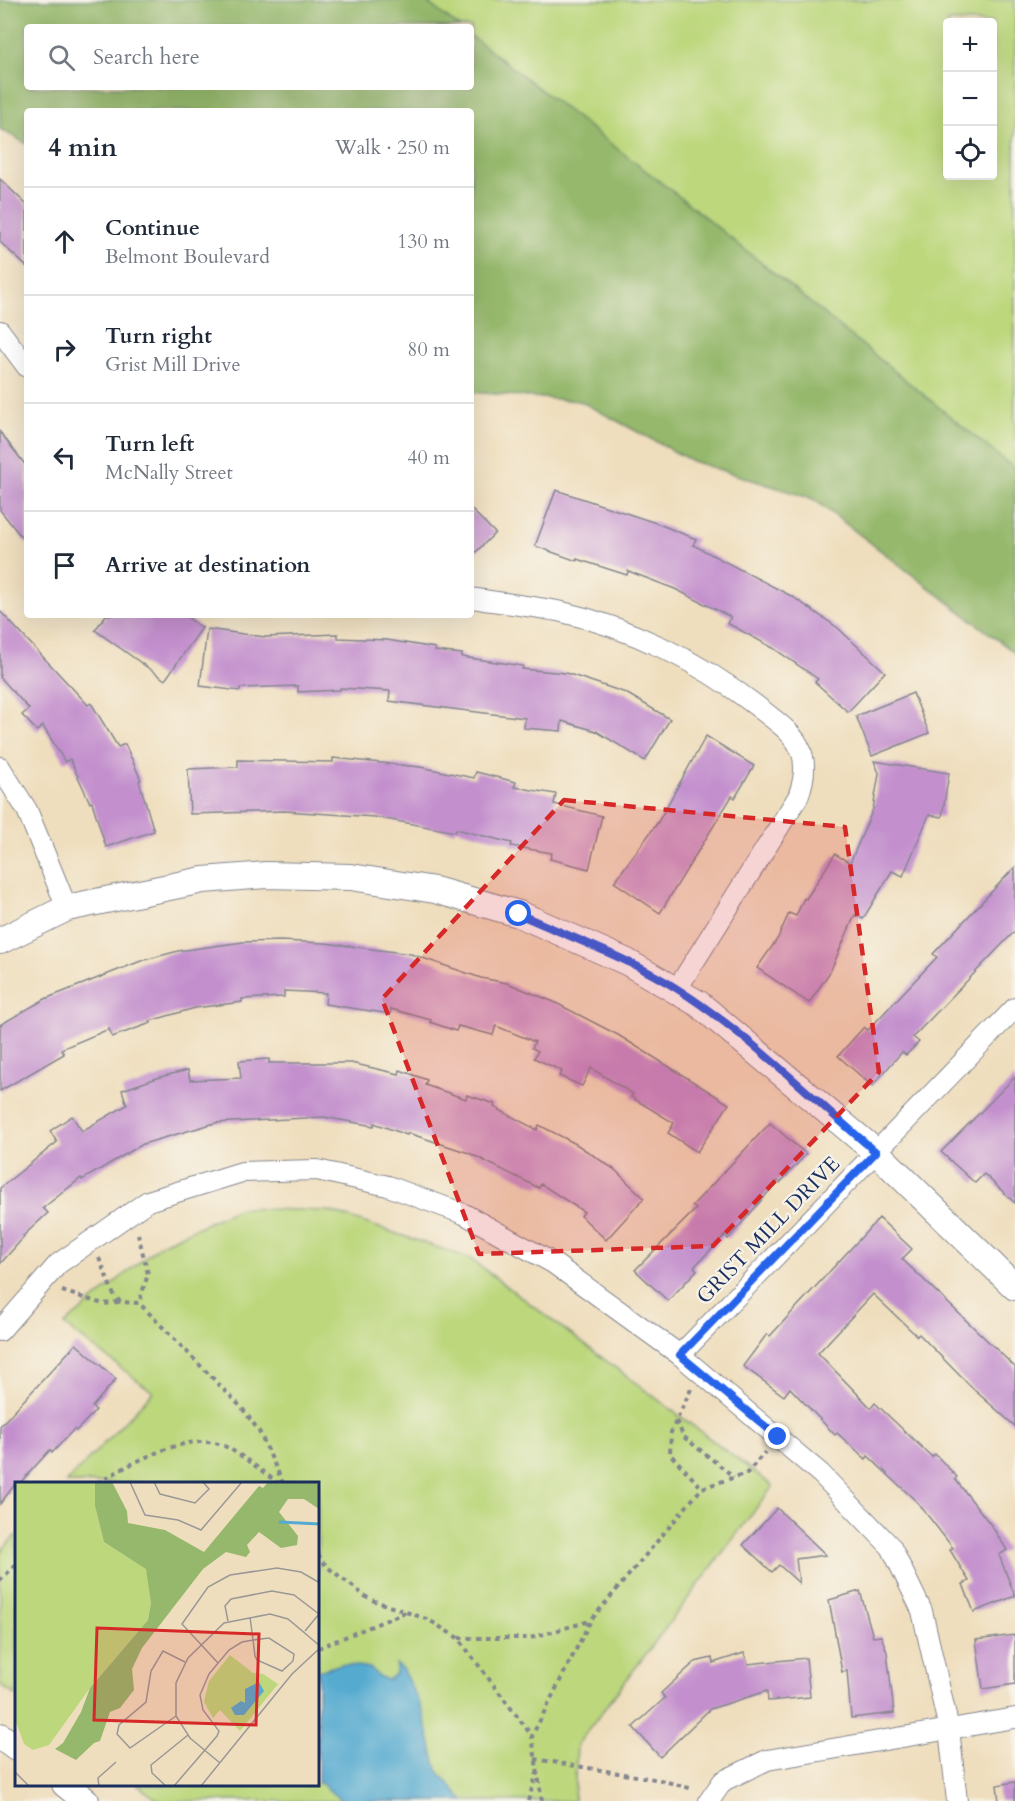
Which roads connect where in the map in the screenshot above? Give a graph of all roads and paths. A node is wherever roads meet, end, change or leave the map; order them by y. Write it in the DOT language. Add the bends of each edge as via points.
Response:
graph roads {
  1 [pos="0,331"];
  2 [pos="24,363"];
  3 [pos="474,598"];
  4 [pos="0,767"];
  5 [pos="67,908"];
  6 [pos="0,941"];
  7 [pos="677,989"];
  8 [pos="1015,1008"];
  9 [pos="876,1152"];
  10 [pos="131,1213"];
  11 [pos="87,1244"];
  12 [pos="41,1284"];
  13 [pos="1015,1287"];
  14 [pos="120,1302"];
  15 [pos="138,1303"];
  16 [pos="0,1331"];
  17 [pos="680,1355"];
  18 [pos="699,1371"];
  19 [pos="676,1421"];
  20 [pos="778,1437"];
  21 [pos="735,1477"];
  22 [pos="100,1482"];
  23 [pos="277,1482"];
  24 [pos="283,1482"];
  25 [pos="702,1488"];
  26 [pos="320,1557"];
  27 [pos="15,1565"];
  28 [pos="0,1581"];
  29 [pos="406,1612"];
  30 [pos="591,1620"];
  31 [pos="458,1638"];
  32 [pos="320,1647"];
  33 [pos="1015,1718"];
  34 [pos="949,1729"];
  35 [pos="0,1736"];
  36 [pos="532,1736"];
  37 [pos="15,1747"];
  38 [pos="535,1758"];
  39 [pos="537,1771"];
  40 [pos="65,1786"];
  41 [pos="711,1798"];
  42 [pos="86,1801"];
  43 [pos="528,1801"];
  44 [pos="542,1801"];
  45 [pos="957,1801"];
  1 -- 2 [label="street"];
  3 -- 7 [label="street" via="561,612 668,650 721,679 785,728 799,744 805,770 798,797"];
  4 -- 5 [label="street" via="27,810"];
  5 -- 6 [label="street"];
  5 -- 7 [label="street" via="203,880 266,875 351,877 435,890 519,914"];
  7 -- 9 [label="street" via="724,1023"];
  8 -- 9 [label="street, GRIST MILL DRIVE"];
  9 -- 13 [label="street"];
  9 -- 17 [label="street, GRIST MILL DRIVE"];
  10 -- 11 [label="street"];
  10 -- 15 [label="path" via="148,1274"];
  10 -- 17 [label="street" via="148,1201 242,1172 317,1170 388,1186 464,1214 553,1263"];
  11 -- 12 [label="street" via="58,1264"];
  11 -- 14 [label="path" via="98,1256"];
  12 -- 14 [label="path" via="103,1304"];
  12 -- 16 [label="street"];
  14 -- 15 [label="path"];
  15 -- 24 [label="path" via="242,1408 259,1431"];
  17 -- 18 [label="street"];
  18 -- 19 [label="path"];
  18 -- 20 [label="street"];
  19 -- 21 [label="path" via="684,1437"];
  19 -- 25 [label="path" via="670,1432 670,1454"];
  20 -- 21 [label="path" via="747,1473"];
  20 -- 34 [label="street" via="821,1474 891,1547 922,1611"];
  21 -- 25 [label="path"];
  22 -- 23 [label="path" via="146,1455 200,1442 223,1446"];
  25 -- 30 [label="path"];
  26 -- 29 [label="path" via="369,1599"];
  27 -- 28 [label="path"];
  29 -- 31 [label="path" via="429,1620"];
  29 -- 32 [label="path"];
  30 -- 31 [label="path" via="530,1638"];
  30 -- 36 [label="path"];
  31 -- 36 [label="path"];
  33 -- 34 [label="street"];
  34 -- 41 [label="street" via="767,1760 723,1781"];
  34 -- 45 [label="street"];
  35 -- 37 [label="street"];
  36 -- 38 [label="path"];
  38 -- 39 [label="path"];
  38 -- 41 [label="path" via="660,1780"];
  39 -- 43 [label="path"];
  39 -- 44 [label="path"];
  40 -- 42 [label="street"];
}
